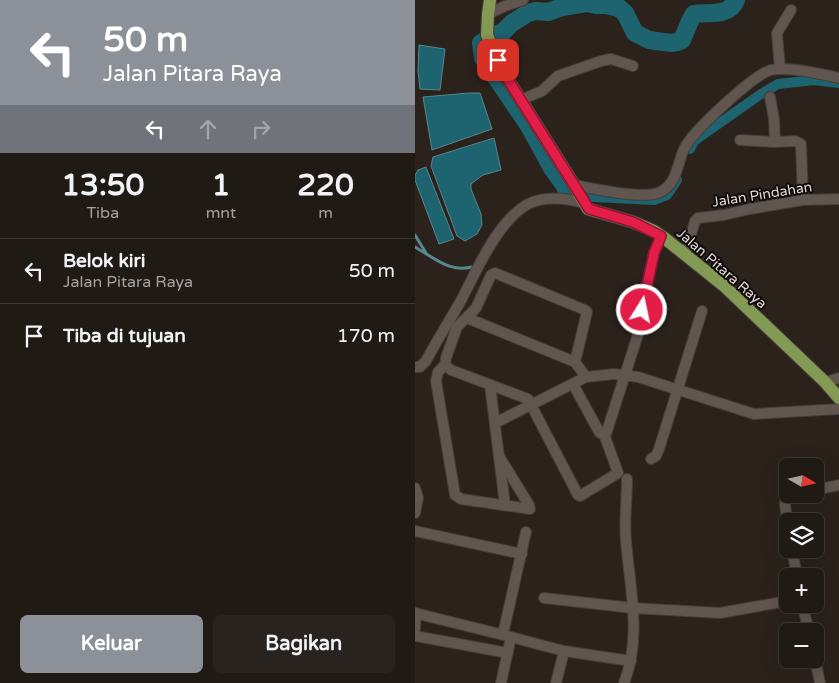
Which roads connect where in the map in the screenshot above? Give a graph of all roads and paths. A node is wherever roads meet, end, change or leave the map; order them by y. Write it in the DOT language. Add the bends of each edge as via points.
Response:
graph roads {
  1 [pos="490,0"];
  2 [pos="523,0"];
  3 [pos="791,10"];
  4 [pos="487,14"];
  5 [pos="633,66"];
  6 [pos="780,69"];
  7 [pos="839,78"];
  8 [pos="770,97"];
  9 [pos="521,100"];
  10 [pos="740,140"];
  11 [pos="775,142"];
  12 [pos="580,194"];
  13 [pos="803,200"];
  14 [pos="839,200"];
  15 [pos="661,236"];
  16 [pos="685,253"];
  17 [pos="642,310"];
  18 [pos="702,310"];
  19 [pos="467,318"];
  20 [pos="643,322"];
  21 [pos="575,362"];
  22 [pos="445,365"];
  23 [pos="415,367"];
  24 [pos="625,374"];
  25 [pos="586,377"];
  26 [pos="839,378"];
  27 [pos="825,382"];
  28 [pos="573,384"];
  29 [pos="490,385"];
  30 [pos="677,390"];
  31 [pos="839,398"];
  32 [pos="531,405"];
  33 [pos="839,410"];
  34 [pos="495,423"];
  35 [pos="604,434"];
  36 [pos="499,456"];
  37 [pos="651,459"];
  38 [pos="627,480"];
  39 [pos="839,485"];
  40 [pos="415,488"];
  41 [pos="824,488"];
  42 [pos="505,505"];
  43 [pos="415,513"];
  44 [pos="415,531"];
  45 [pos="526,532"];
  46 [pos="522,554"];
  47 [pos="544,598"];
  48 [pos="779,602"];
  49 [pos="633,608"];
  50 [pos="415,613"];
  51 [pos="415,629"];
  52 [pos="507,635"];
  53 [pos="415,636"];
  54 [pos="563,651"];
  55 [pos="508,653"];
  56 [pos="631,661"];
  57 [pos="817,668"];
  58 [pos="501,683"];
  59 [pos="556,683"];
  60 [pos="624,683"];
  61 [pos="821,683"];
  1 -- 4 [label="main road"];
  2 -- 4 [label="street"];
  3 -- 6 [label="street" via="777,33"];
  4 -- 9 [label="main road" via="487,35"];
  5 -- 9 [label="street" via="611,59 601,61 558,76 542,91"];
  6 -- 7 [label="street"];
  6 -- 12 [label="street" via="758,76 700,127 689,139 674,178 664,190 648,195"];
  8 -- 11 [label="street"];
  9 -- 12 [label="main road"];
  10 -- 11 [label="street"];
  11 -- 13 [label="street" via="795,141 801,144"];
  12 -- 15 [label="main road, Jalan Pitara Raya" via="591,210 633,222"];
  12 -- 23 [label="street" via="541,199 512,217 496,237 426,361"];
  13 -- 14 [label="street, Jalan Pindahan"];
  13 -- 16 [label="street, Jalan Pindahan" via="698,218"];
  15 -- 16 [label="main road, Jalan Pitara Raya"];
  15 -- 17 [label="street" via="654,253"];
  16 -- 27 [label="main road, Jalan Pitara Raya"];
  18 -- 30 [label="street"];
  19 -- 21 [label="street"];
  19 -- 21 [label="street" via="495,273 587,312"];
  19 -- 22 [label="street" via="457,327"];
  20 -- 24 [label="street"];
  21 -- 25 [label="street"];
  22 -- 29 [label="street"];
  22 -- 42 [label="street" via="438,372 436,381 455,495 461,499"];
  24 -- 25 [label="street"];
  24 -- 30 [label="street"];
  24 -- 35 [label="street"];
  25 -- 28 [label="street"];
  26 -- 27 [label="street"];
  27 -- 31 [label="main road, Jalan Pitara Raya"];
  28 -- 32 [label="street"];
  28 -- 35 [label="street"];
  29 -- 32 [label="street" via="526,398"];
  29 -- 34 [label="street"];
  30 -- 33 [label="street" via="754,414"];
  30 -- 37 [label="street" via="659,449"];
  32 -- 34 [label="street"];
  32 -- 35 [label="street" via="577,495 618,473"];
  34 -- 36 [label="street"];
  36 -- 42 [label="street"];
  36 -- 42 [label="street" via="530,509"];
  38 -- 49 [label="street" via="625,532"];
  39 -- 41 [label="street"];
  40 -- 43 [label="street" via="418,498"];
  44 -- 46 [label="street"];
  45 -- 46 [label="street"];
  46 -- 52 [label="street"];
  47 -- 49 [label="street"];
  48 -- 49 [label="street" via="721,613"];
  49 -- 56 [label="street"];
  50 -- 51 [label="street"];
  50 -- 52 [label="street"];
  52 -- 54 [label="street"];
  52 -- 55 [label="street"];
  53 -- 55 [label="street"];
  54 -- 56 [label="street"];
  54 -- 59 [label="street"];
  55 -- 58 [label="street"];
  56 -- 60 [label="street"];
  57 -- 61 [label="street"];
}
